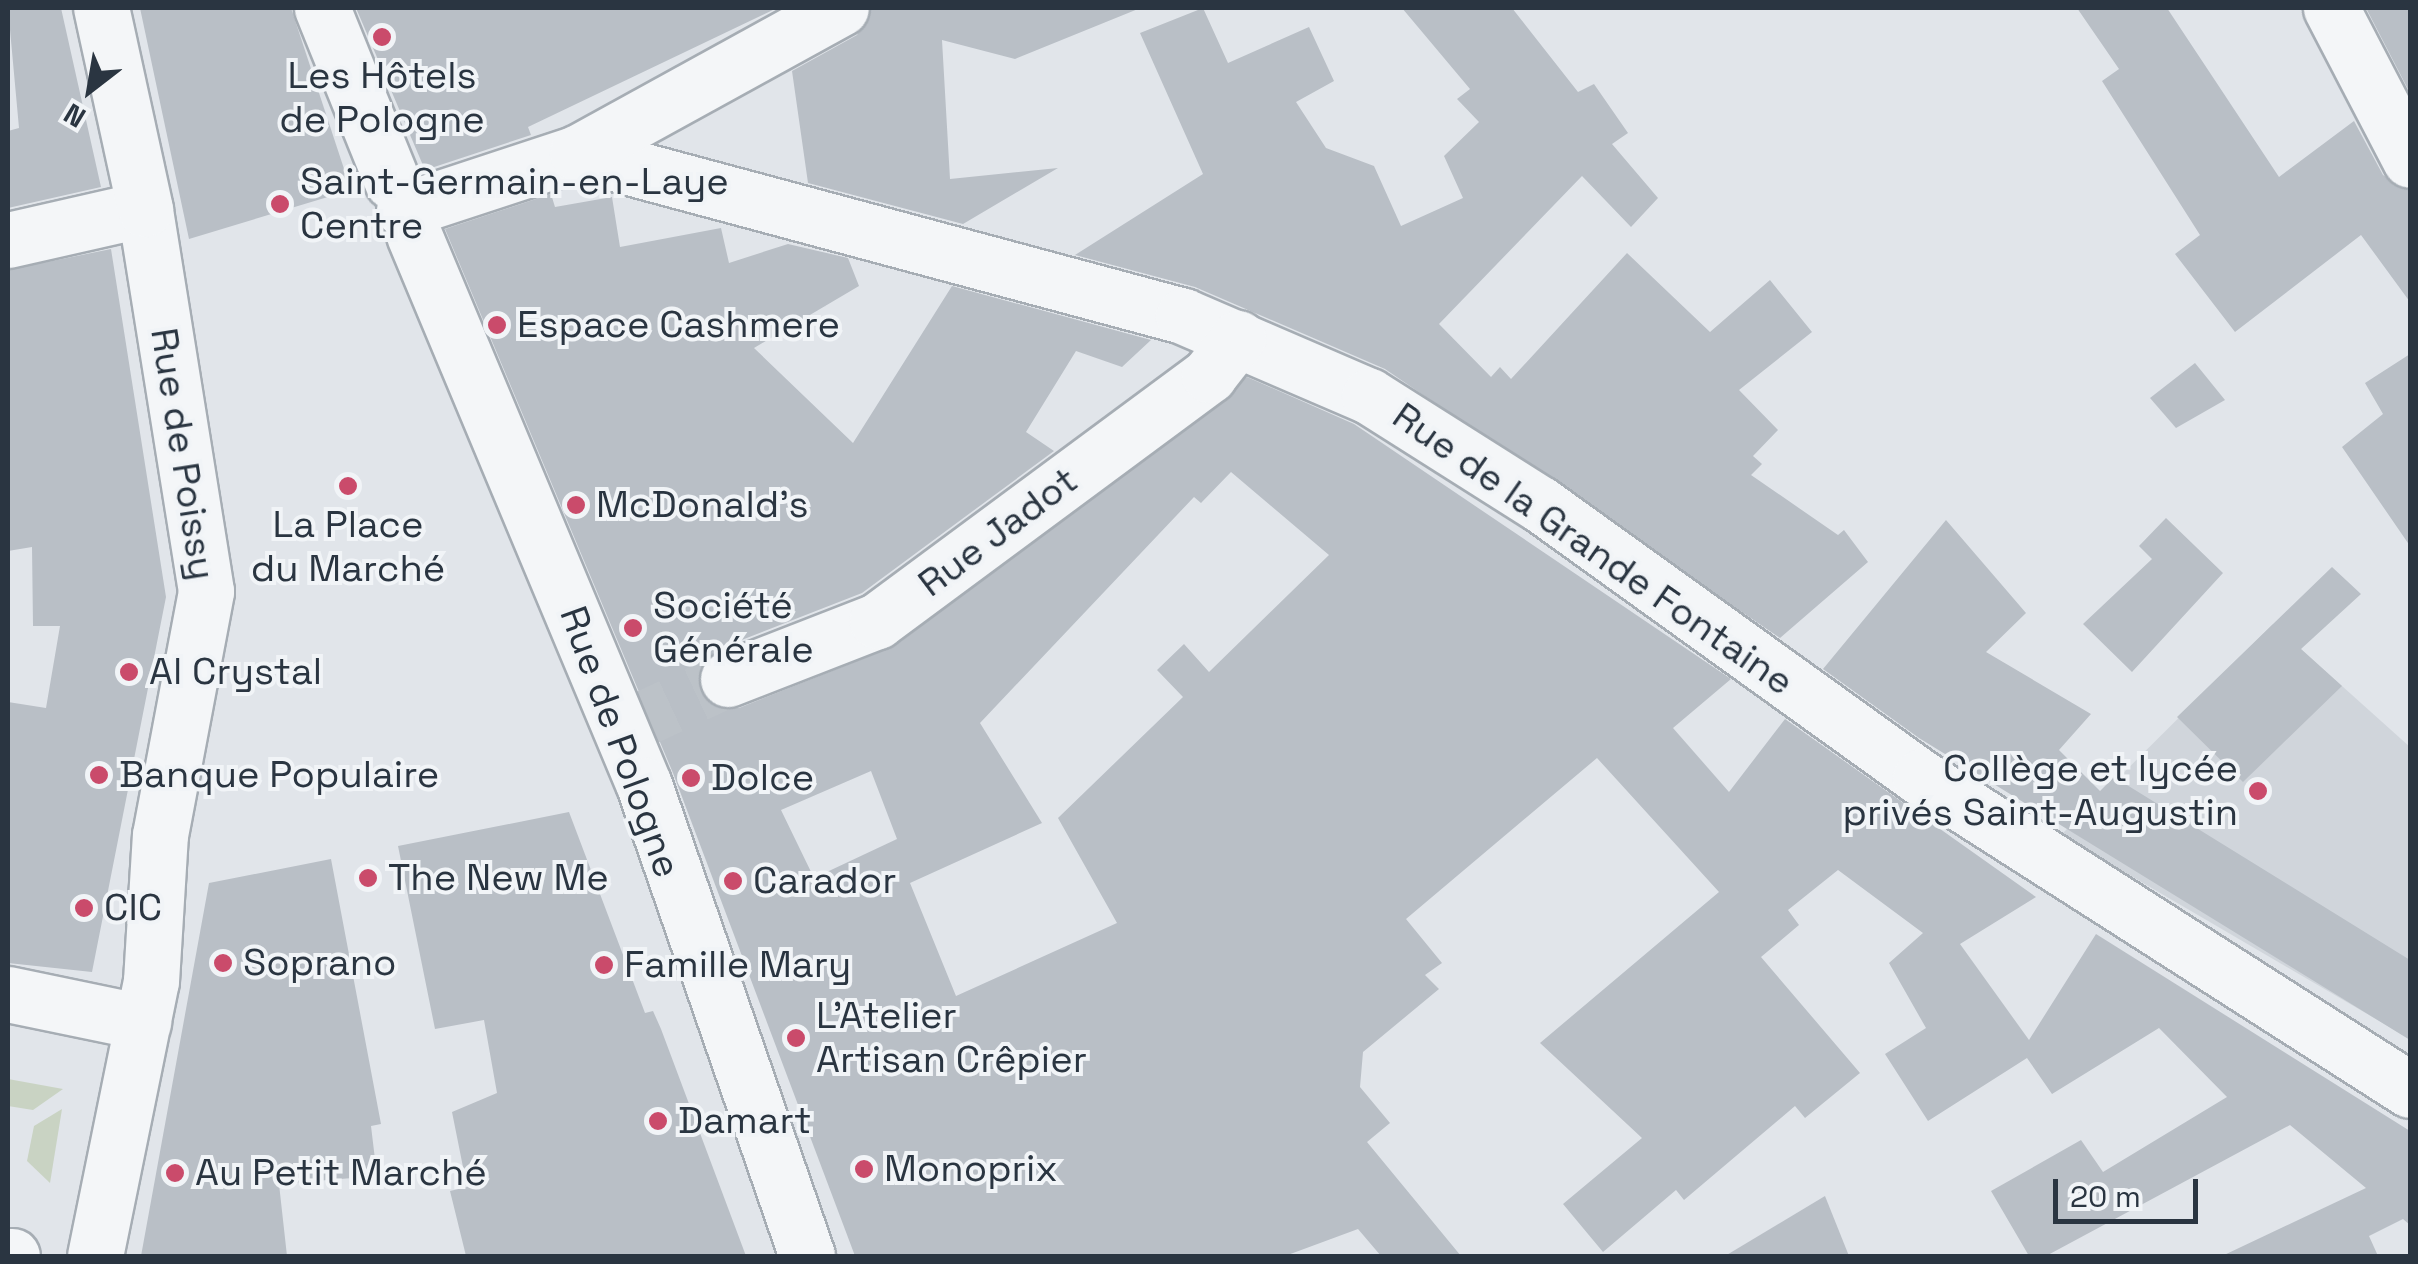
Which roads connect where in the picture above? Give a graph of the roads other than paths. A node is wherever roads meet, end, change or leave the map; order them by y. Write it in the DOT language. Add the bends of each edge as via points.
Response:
graph roads {
  1 [pos="101,8"];
  2 [pos="323,8"];
  3 [pos="841,8"];
  4 [pos="2331,8"];
  5 [pos="577,152"];
  6 [pos="2410,160"];
  7 [pos="145,208"];
  8 [pos="403,208"];
  9 [pos="8,240"];
  10 [pos="1238,338"];
  11 [pos="728,679"];
  12 [pos="8,994"];
  13 [pos="144,1022"];
  14 [pos="2410,1090"];
  15 [pos="95,1256"];
  16 [pos="807,1256"];
  1 -- 7 [label="street, Rue de Poissy"];
  2 -- 8 [label="street, Rue de Pologne"];
  3 -- 5 [label="street"];
  4 -- 6 [label="street"];
  5 -- 8 [label="street"];
  5 -- 10 [label="street, Rue de la Grande Fontaine"];
  7 -- 9 [label="street"];
  7 -- 13 [label="street, Rue de Poissy" via="206,591 160,835 164,872"];
  8 -- 16 [label="street, Rue de Pologne" via="644,785 672,887"];
  10 -- 11 [label="street, Rue Jadot" via="1210,375 877,621"];
  10 -- 14 [label="street, Rue de la Grande Fontaine" via="1440,435 1872,744"];
  12 -- 13 [label="street"];
  13 -- 15 [label="street, Rue de Poissy"];
}
